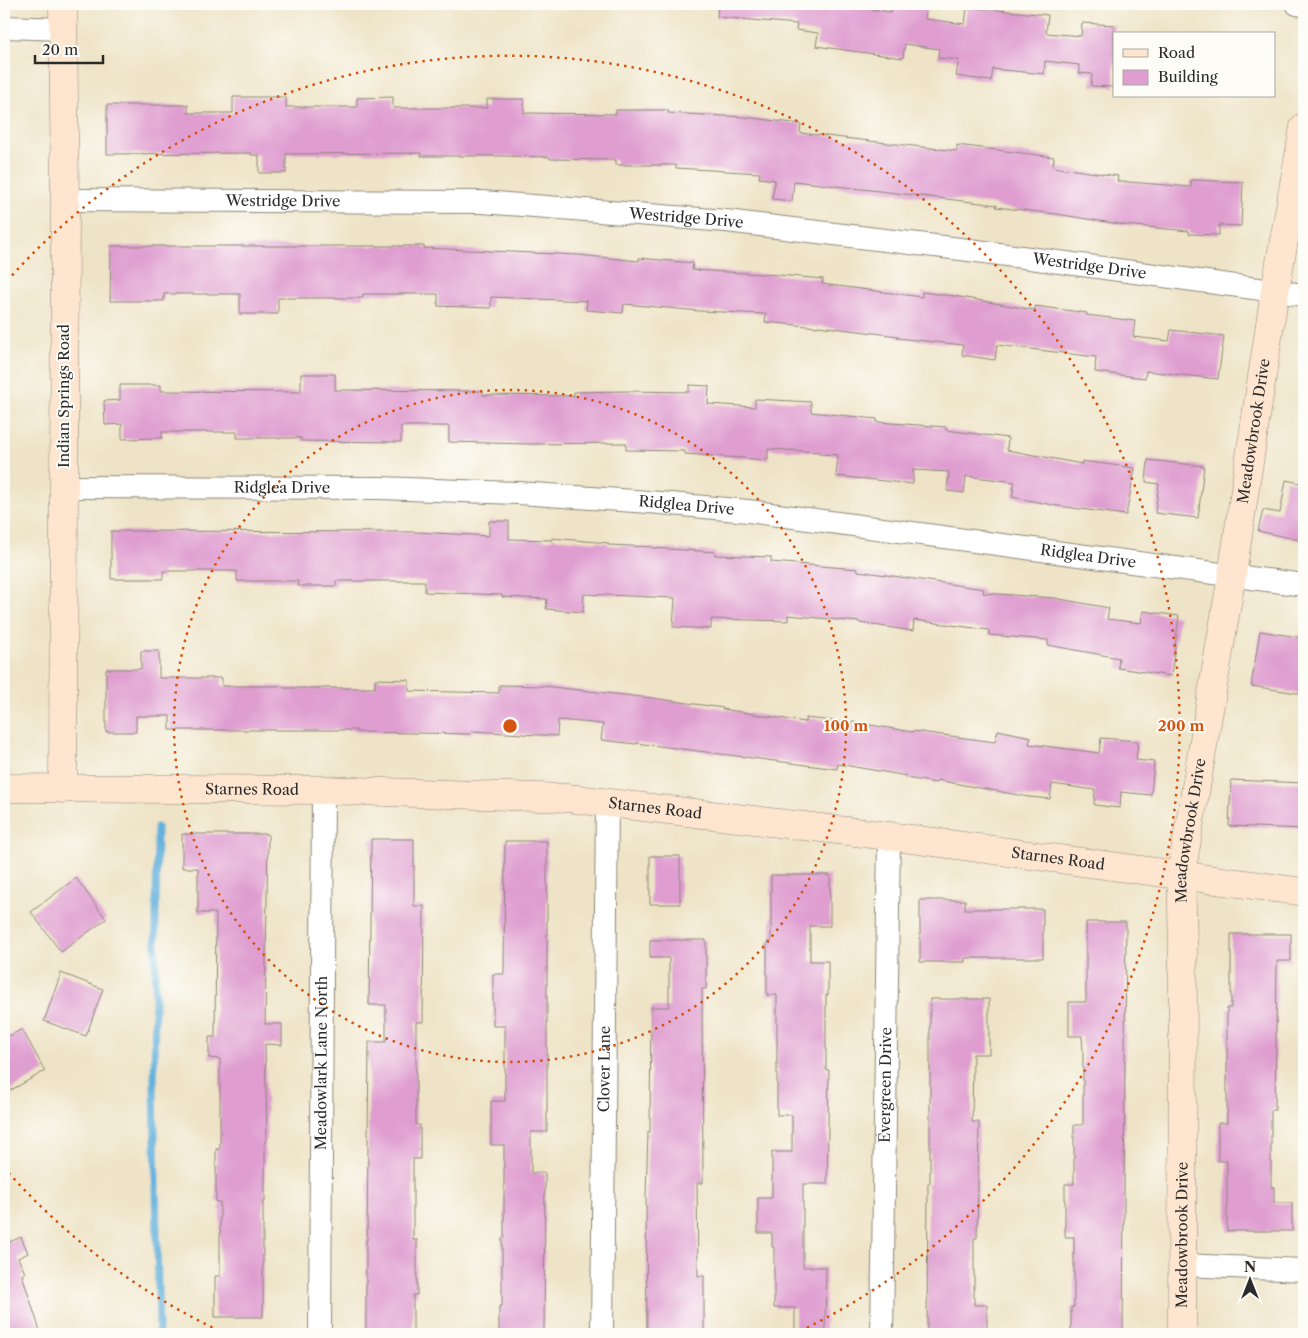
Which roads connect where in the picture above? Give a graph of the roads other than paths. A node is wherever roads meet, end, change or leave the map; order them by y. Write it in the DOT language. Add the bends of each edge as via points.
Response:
graph roads {
  1 [pos="1297,4"];
  2 [pos="1304,5"];
  3 [pos="63,16"];
  4 [pos="4,27"];
  5 [pos="1304,127"];
  6 [pos="65,200"];
  7 [pos="1275,291"];
  8 [pos="1304,295"];
  9 [pos="63,487"];
  10 [pos="1232,575"];
  11 [pos="1304,585"];
  12 [pos="4,788"];
  13 [pos="63,789"];
  14 [pos="323,790"];
  15 [pos="607,803"];
  16 [pos="889,836"];
  17 [pos="1181,876"];
  18 [pos="1304,892"];
  19 [pos="1182,1265"];
  20 [pos="1304,1270"];
  21 [pos="320,1334"];
  22 [pos="602,1334"];
  23 [pos="882,1334"];
  24 [pos="1182,1334"];
  1 -- 2 [label="street"];
  3 -- 4 [label="street"];
  3 -- 6 [label="street, Indian Springs Road"];
  5 -- 7 [label="street, Meadowbrook Drive"];
  6 -- 7 [label="street, Westridge Drive" via="482,202 726,220"];
  6 -- 9 [label="street, Indian Springs Road"];
  7 -- 8 [label="street, Westridge Drive"];
  7 -- 10 [label="street, Meadowbrook Drive"];
  9 -- 10 [label="street, Ridglea Drive" via="380,488 649,502 748,511"];
  9 -- 13 [label="street, Indian Springs Road"];
  10 -- 11 [label="street, Ridglea Drive"];
  10 -- 17 [label="street, Meadowbrook Drive"];
  12 -- 13 [label="street, Starnes Road"];
  13 -- 14 [label="street, Starnes Road"];
  14 -- 15 [label="street, Starnes Road" via="567,798"];
  14 -- 21 [label="street, Meadowlark Lane North"];
  15 -- 16 [label="street, Starnes Road"];
  15 -- 22 [label="street, Clover Lane"];
  16 -- 17 [label="street, Starnes Road"];
  16 -- 23 [label="street, Evergreen Drive"];
  17 -- 18 [label="street, Starnes Road"];
  17 -- 19 [label="street, Meadowbrook Drive"];
  19 -- 20 [label="street"];
  19 -- 24 [label="street, Meadowbrook Drive"];
}
